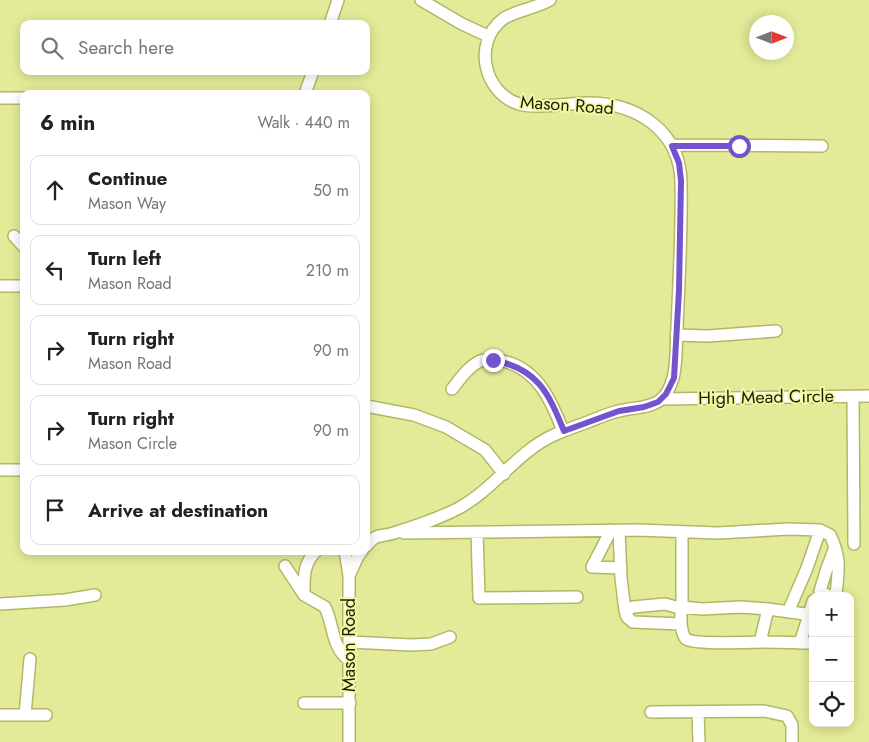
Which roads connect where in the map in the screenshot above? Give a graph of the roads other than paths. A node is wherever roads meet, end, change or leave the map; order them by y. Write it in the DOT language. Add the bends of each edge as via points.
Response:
graph roads {
  1 [pos="338,0"];
  2 [pos="421,0"];
  3 [pos="550,0"];
  4 [pos="331,20"];
  5 [pos="488,36"];
  6 [pos="312,75"];
  7 [pos="306,90"];
  8 [pos="0,98"];
  9 [pos="20,98"];
  10 [pos="672,146"];
  11 [pos="822,146"];
  12 [pos="14,236"];
  13 [pos="20,243"];
  14 [pos="20,283"];
  15 [pos="0,286"];
  16 [pos="776,331"];
  17 [pos="676,335"];
  18 [pos="452,389"];
  19 [pos="853,396"];
  20 [pos="869,396"];
  21 [pos="662,399"];
  22 [pos="370,407"];
  23 [pos="564,431"];
  24 [pos="0,470"];
  25 [pos="20,470"];
  26 [pos="504,474"];
  27 [pos="615,530"];
  28 [pos="820,530"];
  29 [pos="477,532"];
  30 [pos="682,532"];
  31 [pos="392,534"];
  32 [pos="370,542"];
  33 [pos="854,544"];
  34 [pos="835,547"];
  35 [pos="312,555"];
  36 [pos="346,555"];
  37 [pos="359,555"];
  38 [pos="284,566"];
  39 [pos="621,568"];
  40 [pos="349,576"];
  41 [pos="822,592"];
  42 [pos="836,592"];
  43 [pos="95,594"];
  44 [pos="304,595"];
  45 [pos="577,597"];
  46 [pos="0,604"];
  47 [pos="681,606"];
  48 [pos="768,609"];
  49 [pos="809,609"];
  50 [pos="625,610"];
  51 [pos="788,612"];
  52 [pos="809,613"];
  53 [pos="681,624"];
  54 [pos="450,637"];
  55 [pos="350,642"];
  56 [pos="766,642"];
  57 [pos="800,642"];
  58 [pos="809,643"];
  59 [pos="30,659"];
  60 [pos="349,660"];
  61 [pos="350,703"];
  62 [pos="304,704"];
  63 [pos="651,712"];
  64 [pos="698,712"];
  65 [pos="0,715"];
  66 [pos="26,715"];
  67 [pos="46,715"];
  68 [pos="349,742"];
  69 [pos="699,742"];
  70 [pos="792,742"];
  1 -- 4 [label="street"];
  2 -- 5 [label="street"];
  3 -- 5 [label="street" via="503,18"];
  5 -- 10 [label="street, Mason Road" via="485,61 489,77 506,98 521,105 591,103 636,112 656,125"];
  6 -- 7 [label="street"];
  8 -- 9 [label="street"];
  10 -- 11 [label="street"];
  10 -- 17 [label="street, Mason Road" via="679,163 681,181"];
  12 -- 13 [label="street"];
  14 -- 15 [label="street"];
  16 -- 17 [label="street"];
  17 -- 21 [label="street, Mason Road" via="674,378"];
  18 -- 23 [label="street" via="468,370 483,360 509,363 539,383"];
  19 -- 20 [label="street, High Mead Circle"];
  19 -- 21 [label="street, High Mead Circle"];
  19 -- 33 [label="street"];
  21 -- 23 [label="street"];
  22 -- 26 [label="street" via="414,415 446,427 485,450"];
  23 -- 26 [label="street" via="536,446"];
  24 -- 25 [label="street"];
  26 -- 31 [label="street" via="452,512"];
  27 -- 29 [label="street"];
  27 -- 30 [label="street"];
  27 -- 39 [label="street"];
  27 -- 39 [label="street" via="592,567"];
  28 -- 30 [label="street"];
  28 -- 34 [label="street" via="830,535"];
  28 -- 51 [label="street"];
  29 -- 31 [label="street"];
  29 -- 45 [label="street" via="480,598"];
  30 -- 47 [label="street"];
  31 -- 32 [label="street" via="374,537"];
  34 -- 41 [label="street"];
  34 -- 42 [label="street" via="840,563"];
  35 -- 44 [label="street" via="305,566"];
  36 -- 40 [label="street"];
  37 -- 40 [label="street, Mason Road"];
  38 -- 44 [label="street"];
  39 -- 50 [label="street"];
  40 -- 55 [label="street, Mason Road"];
  43 -- 46 [label="street" via="65,600"];
  44 -- 60 [label="street" via="325,607 335,642"];
  47 -- 48 [label="street"];
  47 -- 50 [label="street" via="665,604"];
  47 -- 53 [label="street"];
  48 -- 51 [label="street"];
  48 -- 56 [label="street" via="761,638"];
  49 -- 51 [label="street" via="805,614"];
  50 -- 53 [label="street" via="632,622"];
  52 -- 57 [label="street"];
  53 -- 56 [label="street" via="688,640"];
  54 -- 55 [label="street" via="421,645"];
  55 -- 60 [label="street, Mason Road"];
  56 -- 57 [label="street"];
  57 -- 58 [label="street"];
  59 -- 66 [label="street"];
  60 -- 61 [label="street, Mason Road"];
  61 -- 62 [label="street"];
  61 -- 68 [label="street, Mason Road"];
  63 -- 64 [label="street"];
  64 -- 69 [label="street"];
  64 -- 70 [label="street" via="764,711 787,716 792,724"];
  65 -- 66 [label="street"];
  66 -- 67 [label="street"];
}
